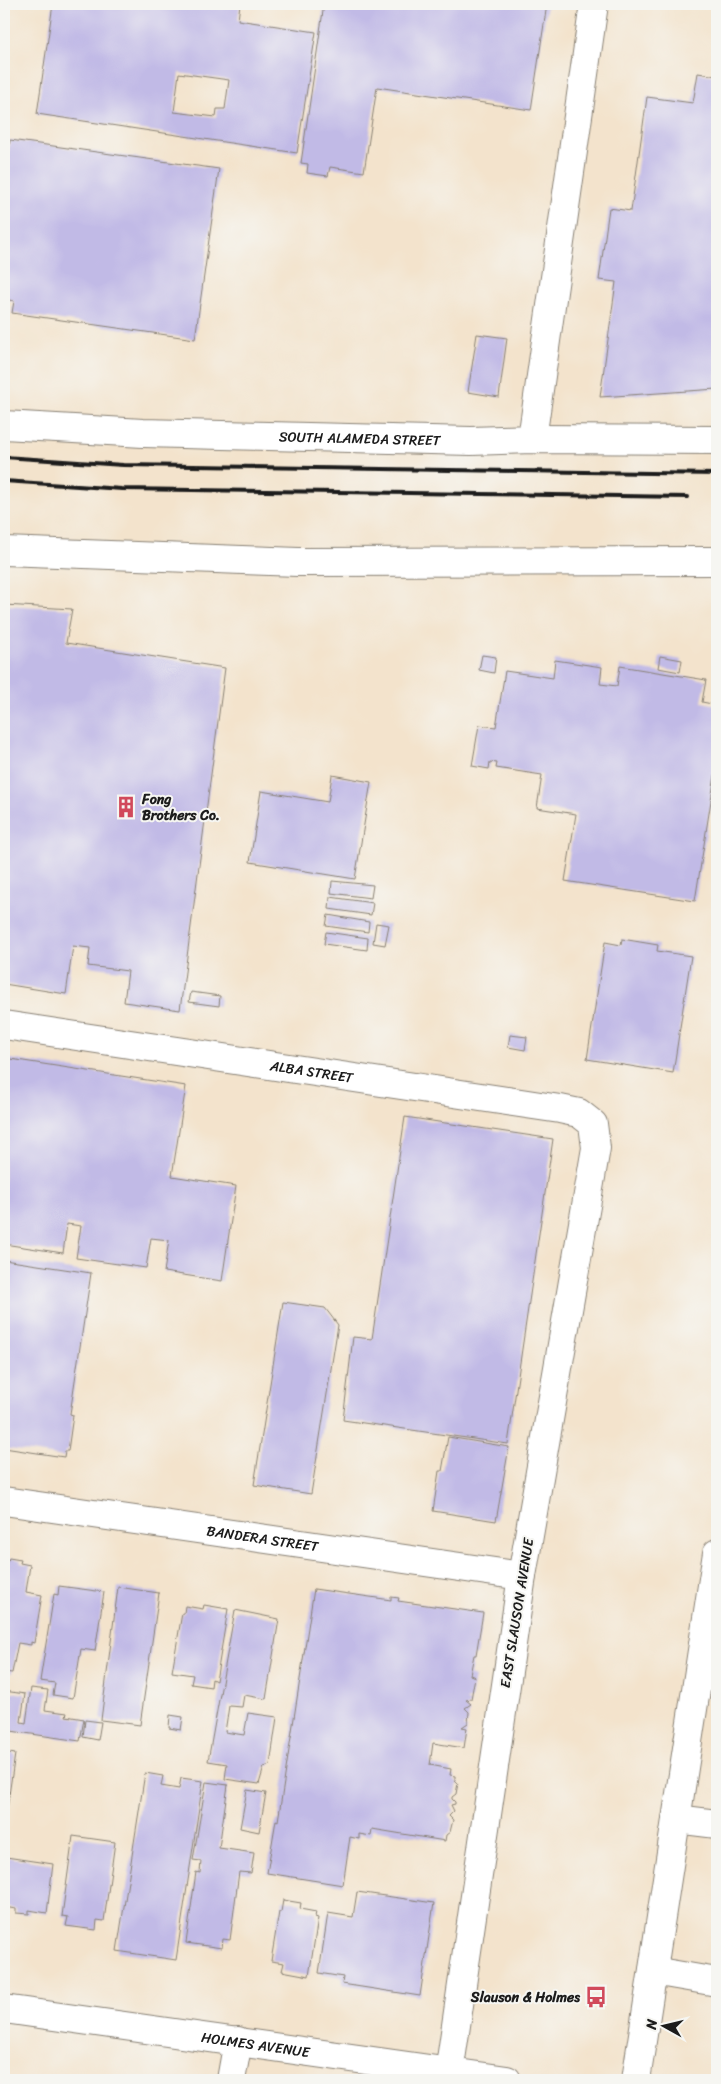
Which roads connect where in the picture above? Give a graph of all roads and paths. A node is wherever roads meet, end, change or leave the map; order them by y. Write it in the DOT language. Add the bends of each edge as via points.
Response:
graph roads {
  1 [pos="594,4"];
  2 [pos="4,425"];
  3 [pos="532,439"];
  4 [pos="717,440"];
  5 [pos="4,552"];
  6 [pos="717,561"];
  7 [pos="4,1025"];
  8 [pos="596,1148"];
  9 [pos="4,1501"];
  10 [pos="717,1553"];
  11 [pos="522,1576"];
  12 [pos="676,1819"];
  13 [pos="717,1824"];
  14 [pos="653,1971"];
  15 [pos="717,1982"];
  16 [pos="4,2008"];
  17 [pos="238,2041"];
  18 [pos="448,2076"];
  19 [pos="232,2080"];
  20 [pos="507,2080"];
  21 [pos="636,2080"];
  1 -- 3 [label="street"];
  2 -- 3 [label="street, SOUTH ALAMEDA STREET" via="143,433 461,441"];
  3 -- 4 [label="street, SOUTH ALAMEDA STREET"];
  5 -- 6 [label="street" via="298,562"];
  7 -- 8 [label="street, ALBA STREET" via="560,1109 579,1113 593,1124"];
  8 -- 11 [label="street, EAST SLAUSON AVENUE"];
  9 -- 11 [label="street, BANDERA STREET"];
  10 -- 12 [label="street"];
  11 -- 18 [label="street, EAST SLAUSON AVENUE"];
  12 -- 13 [label="street"];
  12 -- 14 [label="street"];
  14 -- 15 [label="street"];
  14 -- 21 [label="street"];
  16 -- 17 [label="street, HOLMES AVENUE"];
  17 -- 18 [label="street, HOLMES AVENUE"];
  17 -- 19 [label="street"];
  18 -- 20 [label="street, HOLMES AVENUE"];
}
